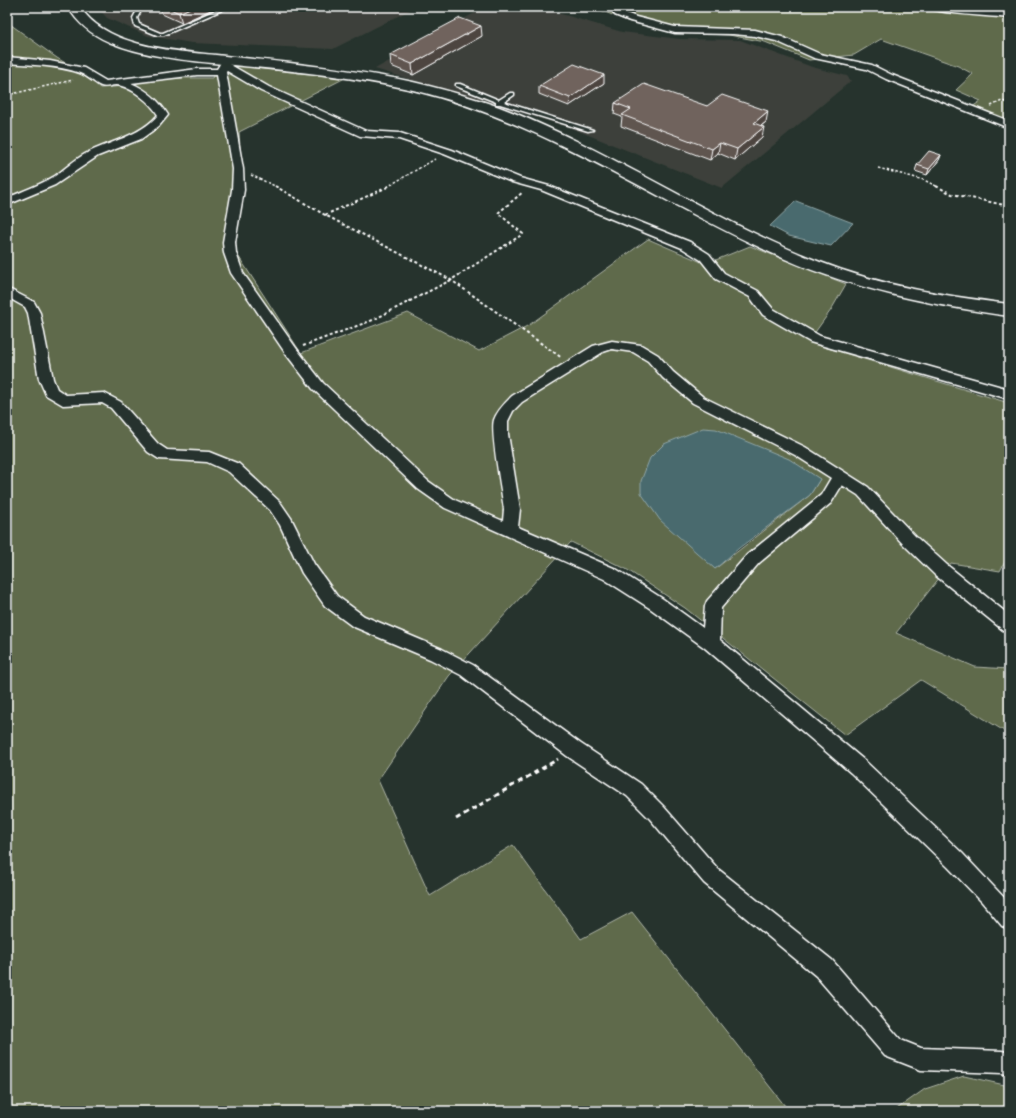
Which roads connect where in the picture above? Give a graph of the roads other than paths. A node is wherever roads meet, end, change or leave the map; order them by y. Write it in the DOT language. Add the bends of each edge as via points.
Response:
graph roads {
  1 [pos="74,7"];
  2 [pos="141,7"];
  3 [pos="227,7"];
  4 [pos="614,7"];
  5 [pos="932,7"];
  6 [pos="1009,15"];
  7 [pos="7,60"];
  8 [pos="224,66"];
  9 [pos="120,83"];
  10 [pos="458,85"];
  11 [pos="512,94"];
  12 [pos="495,105"];
  13 [pos="1009,125"];
  14 [pos="590,130"];
  15 [pos="7,202"];
  16 [pos="7,292"];
  17 [pos="1009,310"];
  18 [pos="1009,394"];
  19 [pos="840,476"];
  20 [pos="510,530"];
  21 [pos="1009,626"];
  22 [pos="711,643"];
  23 [pos="1009,919"];
  24 [pos="1009,1064"];
  1 -- 8 [label="street" via="84,21 120,42"];
  2 -- 3 [label="lane" via="135,18 137,25 164,34"];
  4 -- 13 [label="street" via="618,13 633,19 675,30 733,31 779,39 817,56 869,66 889,77"];
  5 -- 6 [label="street"];
  7 -- 9 [label="street" via="65,66 91,74 104,84"];
  8 -- 9 [label="street"];
  8 -- 12 [label="street" via="349,74 387,80"];
  8 -- 18 [label="street" via="265,89 364,134 400,136 448,152 686,245 705,257 720,276 754,294 768,312 815,339"];
  8 -- 20 [label="street" via="238,169 238,190 229,242 237,273 318,386 423,485 450,504"];
  9 -- 15 [label="street" via="129,85 161,110 163,115 158,124 129,140 84,159 58,179"];
  10 -- 12 [label="lane"];
  11 -- 12 [label="lane"];
  12 -- 14 [label="lane"];
  12 -- 17 [label="street" via="791,256 909,294"];
  16 -- 24 [label="street" via="30,305 34,313 46,379 51,392 63,400 104,398 116,405 153,448 164,455 209,457 234,468 275,506 286,522 308,568 331,601 358,621 467,670 574,750 634,790 711,876 824,968 893,1048 921,1059"];
  19 -- 20 [label="street" via="800,451 698,400 668,376 653,358 636,348 612,345 598,349 517,399 508,408 501,421 501,434 512,509"];
  19 -- 21 [label="street" via="863,491 940,570"];
  19 -- 22 [label="street" via="826,499 753,559 713,606"];
  20 -- 22 [label="street" via="610,574"];
  22 -- 23 [label="street" via="858,768 955,860"];
}
